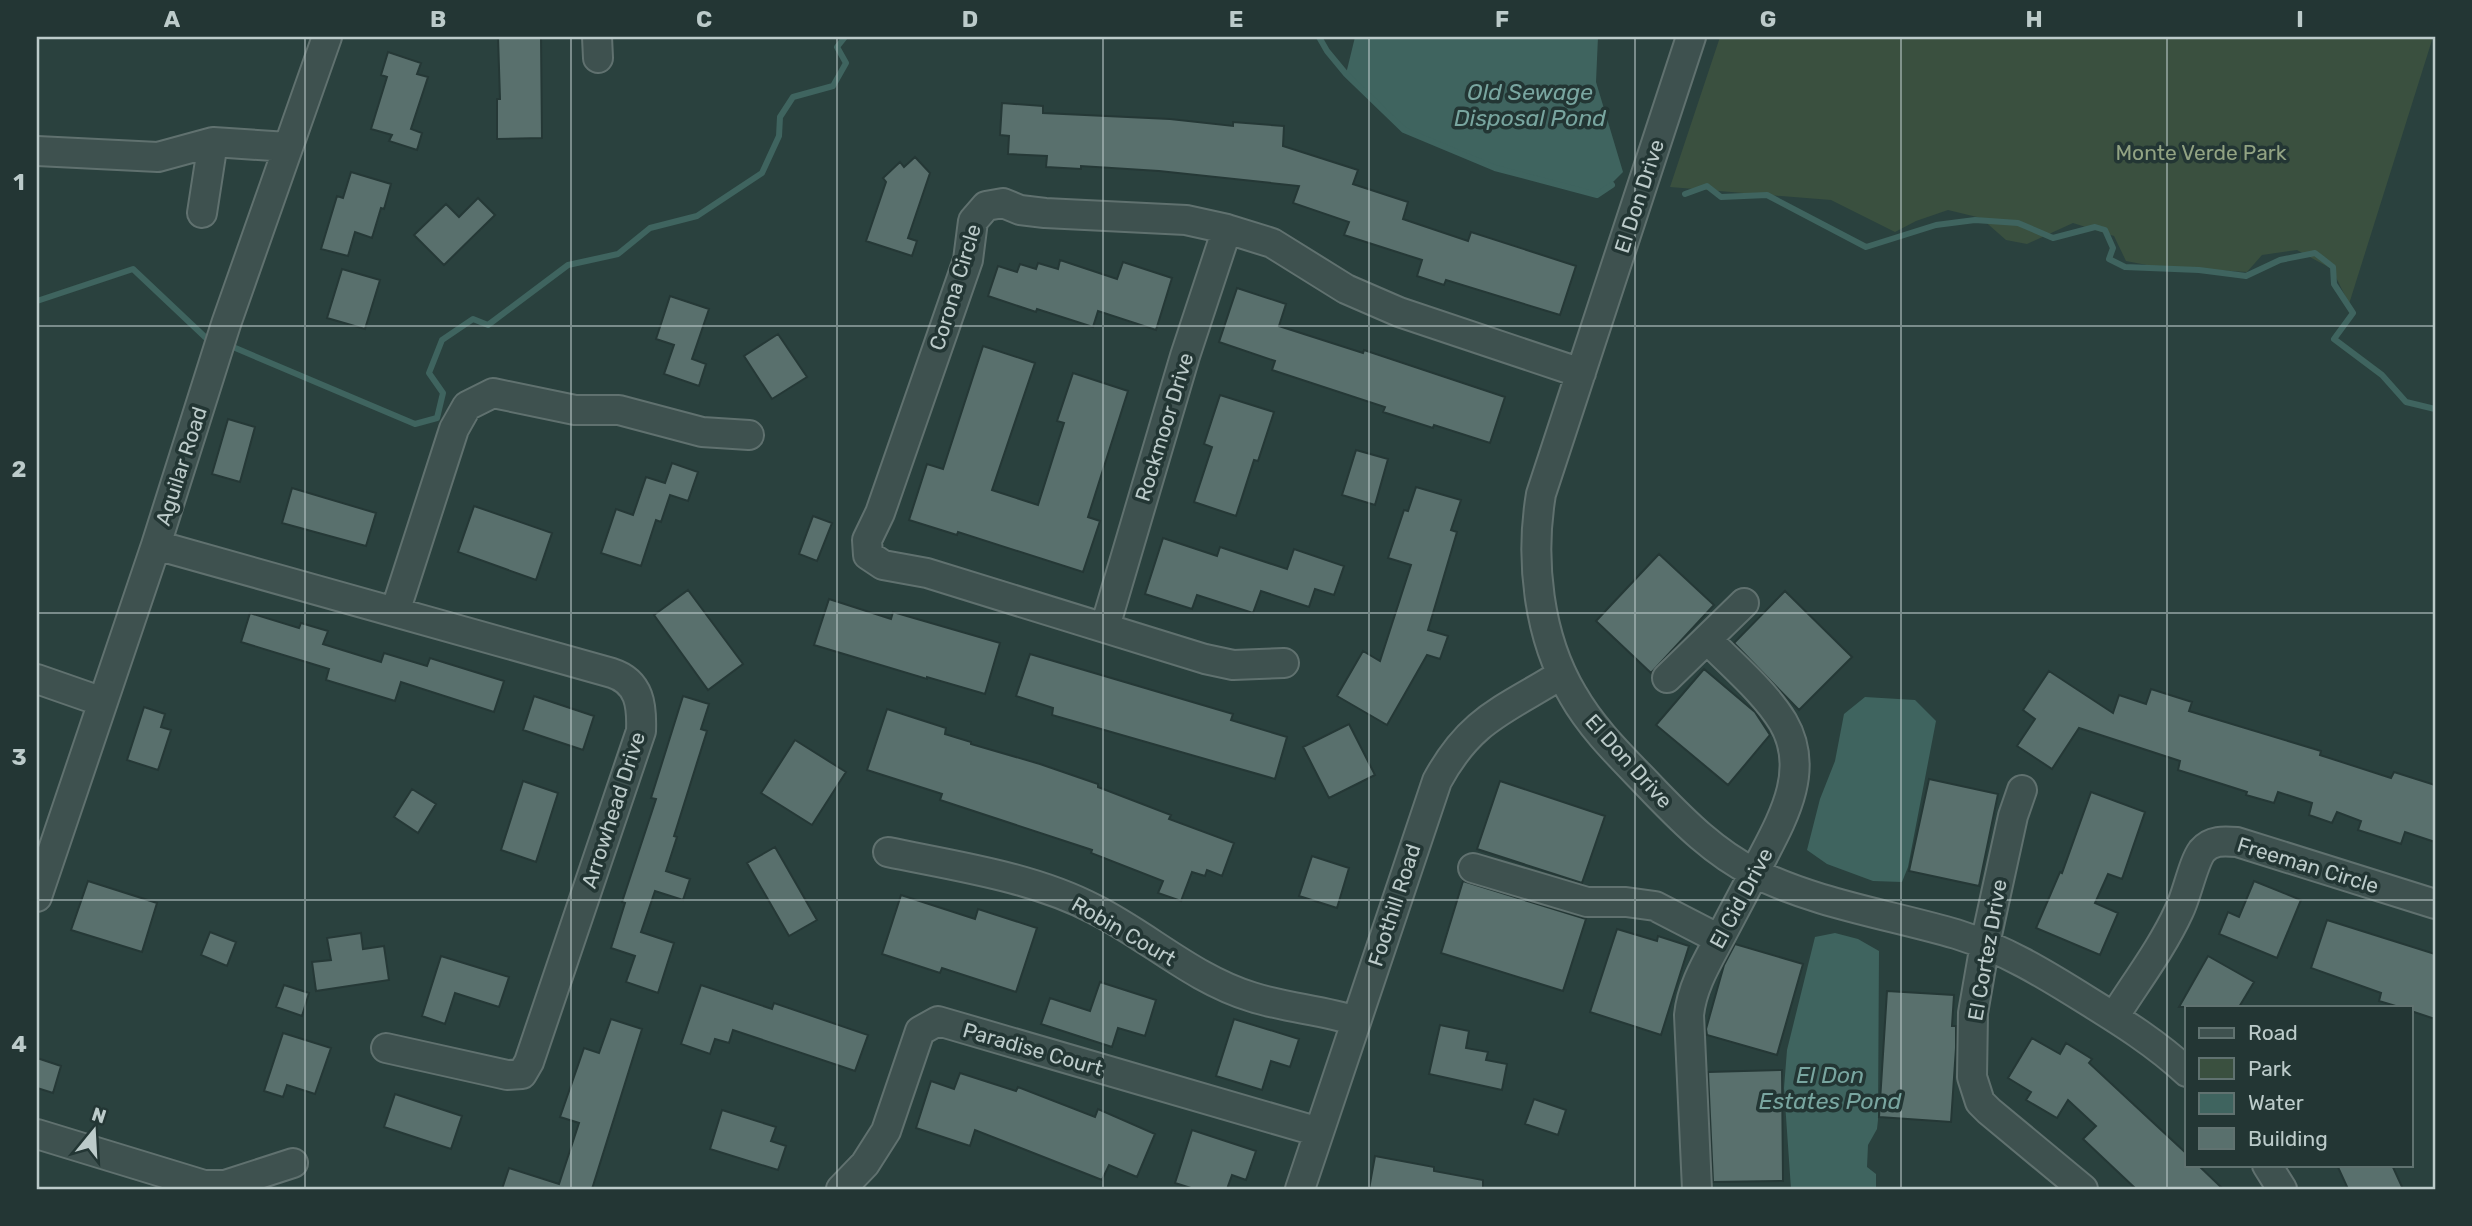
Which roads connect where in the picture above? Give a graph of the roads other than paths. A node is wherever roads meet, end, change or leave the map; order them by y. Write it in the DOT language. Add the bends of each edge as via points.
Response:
graph roads {
  1 [pos="327,37"];
  2 [pos="1691,37"];
  3 [pos="213,142"];
  4 [pos="288,147"];
  5 [pos="37,151"];
  6 [pos="202,213"];
  7 [pos="1227,229"];
  8 [pos="1581,373"];
  9 [pos="749,435"];
  10 [pos="156,545"];
  11 [pos="1744,603"];
  12 [pos="395,612"];
  13 [pos="1105,627"];
  14 [pos="1707,639"];
  15 [pos="1284,663"];
  16 [pos="1562,674"];
  17 [pos="1667,678"];
  18 [pos="37,679"];
  19 [pos="103,702"];
  20 [pos="2022,790"];
  21 [pos="888,852"];
  22 [pos="1473,868"];
  23 [pos="1754,873"];
  24 [pos="37,897"];
  25 [pos="2435,904"];
  26 [pos="1720,939"];
  27 [pos="1985,944"];
  28 [pos="2114,1017"];
  29 [pos="1356,1021"];
  30 [pos="386,1048"];
  31 [pos="2185,1070"];
  32 [pos="1319,1132"];
  33 [pos="37,1134"];
  34 [pos="293,1163"];
  35 [pos="2268,1166"];
  36 [pos="841,1189"];
  37 [pos="1300,1189"];
  38 [pos="1697,1189"];
  39 [pos="2083,1189"];
  40 [pos="2282,1189"];
  1 -- 4 [label="street, Aguilar Road"];
  2 -- 8 [label="street, El Don Drive"];
  3 -- 4 [label="street"];
  3 -- 5 [label="street" via="158,157"];
  3 -- 6 [label="street"];
  4 -- 10 [label="street, Aguilar Road"];
  7 -- 8 [label="street, Corona Circle" via="1272,243 1346,289 1388,308"];
  7 -- 13 [label="street, Rockmoor Drive"];
  7 -- 13 [label="street, Corona Circle" via="1186,220 1032,212 1003,203 986,206 973,221 968,260 867,540 869,555 883,565 927,573"];
  8 -- 16 [label="street, El Don Drive" via="1541,494 1536,536 1541,607"];
  9 -- 12 [label="street" via="702,432 619,410 575,410 493,393 467,406 454,429"];
  10 -- 12 [label="street, Arrowhead Drive"];
  10 -- 19 [label="street, Aguilar Road"];
  11 -- 14 [label="street"];
  12 -- 30 [label="street, Arrowhead Drive" via="620,676 637,691 642,709 641,731 522,1074 507,1075"];
  13 -- 15 [label="street, Corona Circle" via="1233,665"];
  14 -- 17 [label="street"];
  14 -- 23 [label="street, El Cid Drive" via="1769,704 1793,746 1789,802"];
  16 -- 23 [label="street, El Don Drive" via="1588,718 1676,814 1713,847"];
  16 -- 29 [label="street, Foothill Road" via="1496,712 1462,741 1449,760 1423,817"];
  18 -- 19 [label="street"];
  19 -- 24 [label="street, Aguilar Road"];
  20 -- 27 [label="street, El Cortez Drive"];
  21 -- 29 [label="street, Robin Court" via="1040,887 1093,908 1210,980 1252,998"];
  22 -- 26 [label="street" via="1587,902 1655,906"];
  23 -- 26 [label="street, El Cid Drive"];
  23 -- 27 [label="street, El Don Drive" via="1808,894"];
  25 -- 28 [label="street, Freeman Circle" via="2237,842 2210,844 2197,860 2171,929"];
  26 -- 38 [label="street, El Cid Drive" via="1696,985 1689,1015"];
  27 -- 28 [label="street, El Don Drive" via="2031,965"];
  27 -- 39 [label="street, El Cortez Drive" via="1973,1013 1974,1090 1989,1111"];
  28 -- 31 [label="street, El Don Drive"];
  29 -- 32 [label="street, Foothill Road"];
  32 -- 36 [label="street, Paradise Court" via="938,1021 920,1031 886,1131 865,1164"];
  32 -- 37 [label="street, Foothill Road"];
  33 -- 34 [label="street" via="204,1185 225,1185"];
  35 -- 40 [label="street"];
}
